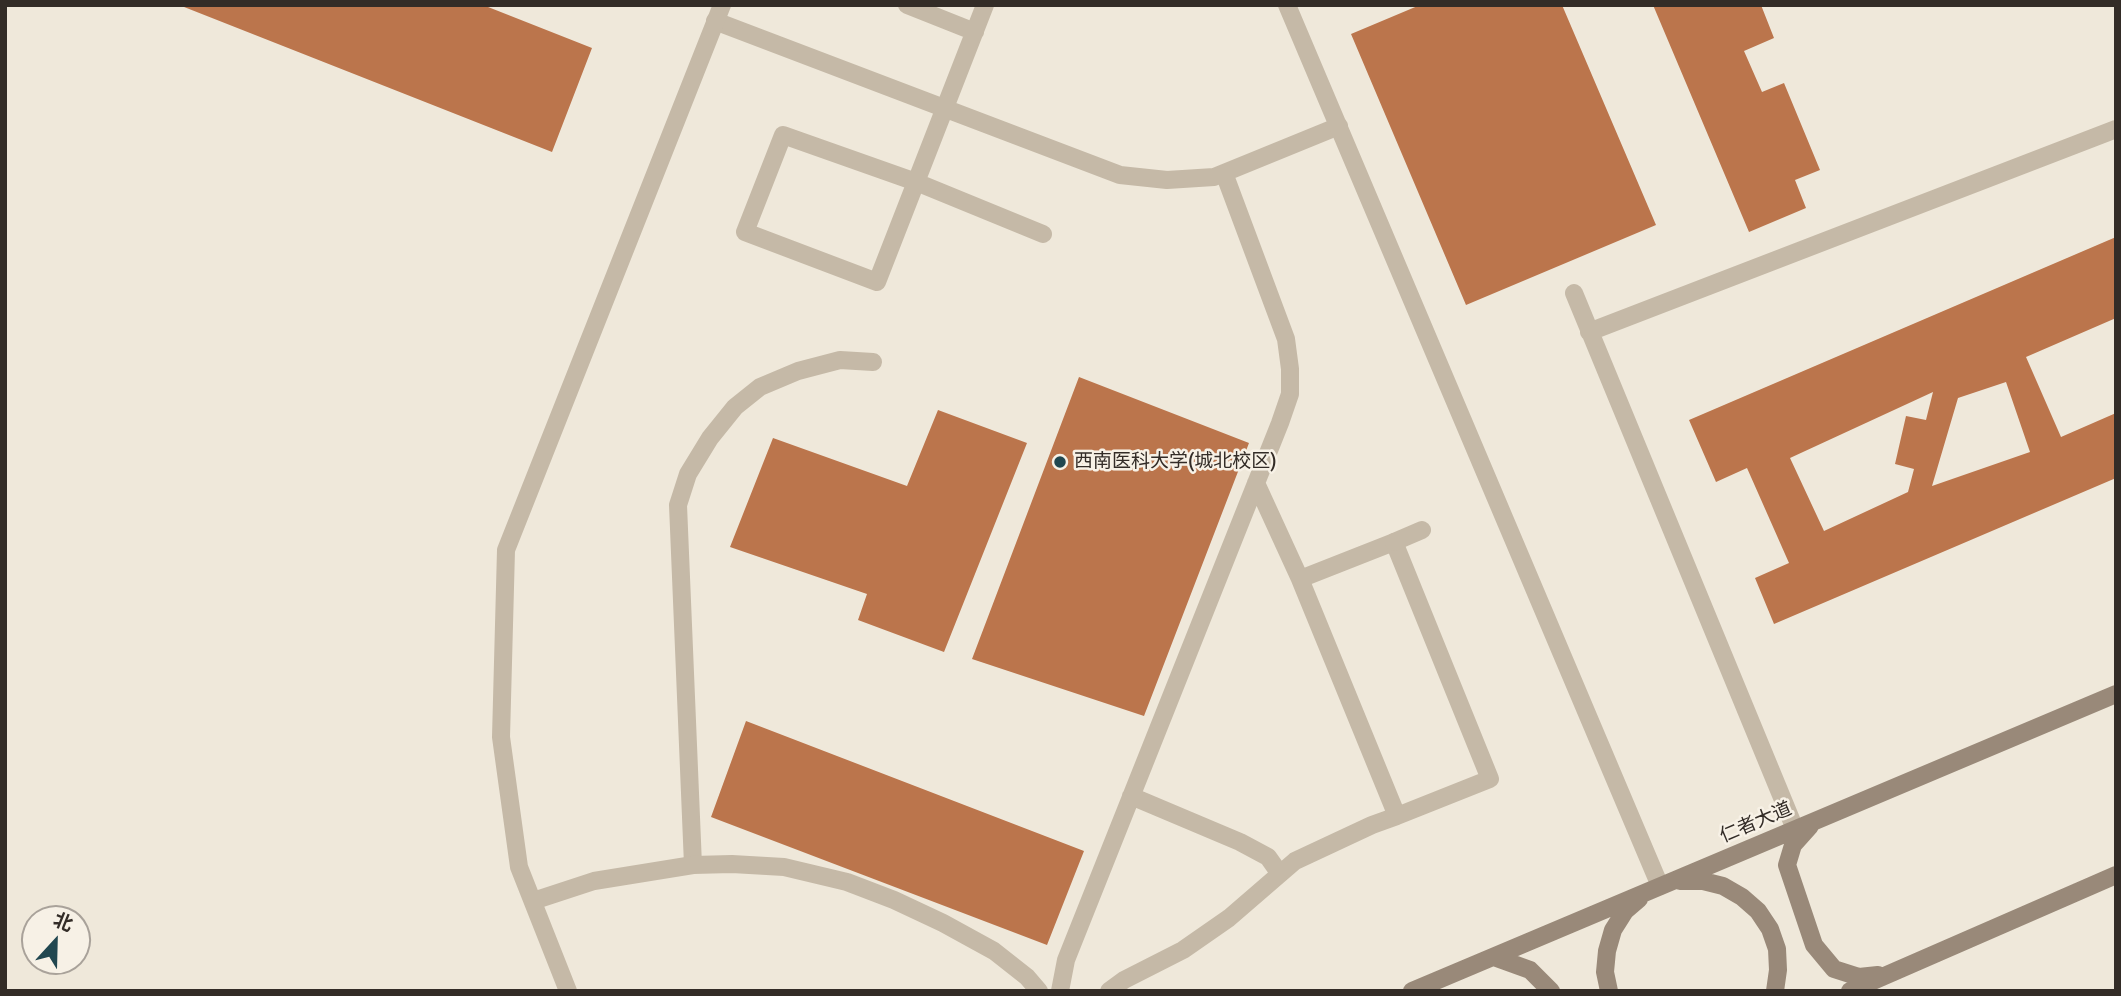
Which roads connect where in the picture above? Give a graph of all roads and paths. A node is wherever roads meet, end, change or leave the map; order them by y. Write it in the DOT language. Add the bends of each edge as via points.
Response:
graph roads {
  1 [pos="907,5"];
  2 [pos="985,5"];
  3 [pos="1286,5"];
  4 [pos="718,13"];
  5 [pos="975,32"];
  6 [pos="944,109"];
  7 [pos="1339,126"];
  8 [pos="2116,129"];
  9 [pos="1224,173"];
  10 [pos="916,182"];
  11 [pos="1044,234"];
  12 [pos="1574,293"];
  13 [pos="1589,332"];
  14 [pos="873,362"];
  15 [pos="1256,483"];
  16 [pos="1422,530"];
  17 [pos="1394,542"];
  18 [pos="1300,579"];
  19 [pos="2116,694"];
  20 [pos="1131,796"];
  21 [pos="1397,816"];
  22 [pos="1814,821"];
  23 [pos="1795,829"];
  24 [pos="693,865"];
  25 [pos="1280,874"];
  26 [pos="2116,875"];
  27 [pos="1660,886"];
  28 [pos="533,901"];
  29 [pos="1494,957"];
  30 [pos="1888,974"];
  31 [pos="568,991"];
  32 [pos="1039,991"];
  33 [pos="1060,991"];
  34 [pos="1109,991"];
  35 [pos="1412,991"];
  36 [pos="1551,991"];
  37 [pos="1609,991"];
  38 [pos="1775,991"];
  39 [pos="1850,991"];
  1 -- 5 [label="street"];
  2 -- 5 [label="street"];
  3 -- 7 [label="street"];
  4 -- 6 [label="street"];
  4 -- 28 [label="street" via="506,550 501,737 519,867"];
  5 -- 6 [label="street"];
  6 -- 9 [label="street" via="1120,175 1167,180"];
  6 -- 10 [label="street"];
  7 -- 9 [label="street"];
  7 -- 27 [label="street"];
  8 -- 13 [label="street"];
  9 -- 15 [label="street" via="1286,339 1290,369 1290,394"];
  10 -- 10 [label="street" via="877,282 745,232 783,135"];
  10 -- 11 [label="street"];
  12 -- 13 [label="street"];
  13 -- 23 [label="street"];
  14 -- 24 [label="street" via="840,360 760,387 735,407 688,474 678,505"];
  15 -- 18 [label="street"];
  15 -- 20 [label="street"];
  16 -- 17 [label="street"];
  17 -- 18 [label="street"];
  17 -- 21 [label="street" via="1490,779"];
  18 -- 21 [label="street"];
  19 -- 22 [label="street, 仁者大道"];
  20 -- 25 [label="street" via="1268,856"];
  20 -- 33 [label="street" via="1066,960"];
  21 -- 25 [label="street" via="1295,861"];
  22 -- 23 [label="street, 仁者大道"];
  22 -- 30 [label="street" via="1793,845 1787,865 1814,945 1834,969 1859,977"];
  23 -- 27 [label="street, 仁者大道"];
  24 -- 28 [label="street" via="594,881"];
  24 -- 32 [label="street" via="784,867 847,882 943,923 993,951"];
  25 -- 34 [label="street" via="1192,944"];
  26 -- 30 [label="street"];
  27 -- 29 [label="street, 仁者大道"];
  27 -- 37 [label="street" via="1625,911 1613,930 1605,972"];
  27 -- 38 [label="street" via="1703,881 1723,886 1758,911 1777,949"];
  28 -- 31 [label="street"];
  29 -- 35 [label="street, 仁者大道"];
  29 -- 36 [label="street" via="1530,970"];
  30 -- 39 [label="street"];
}
